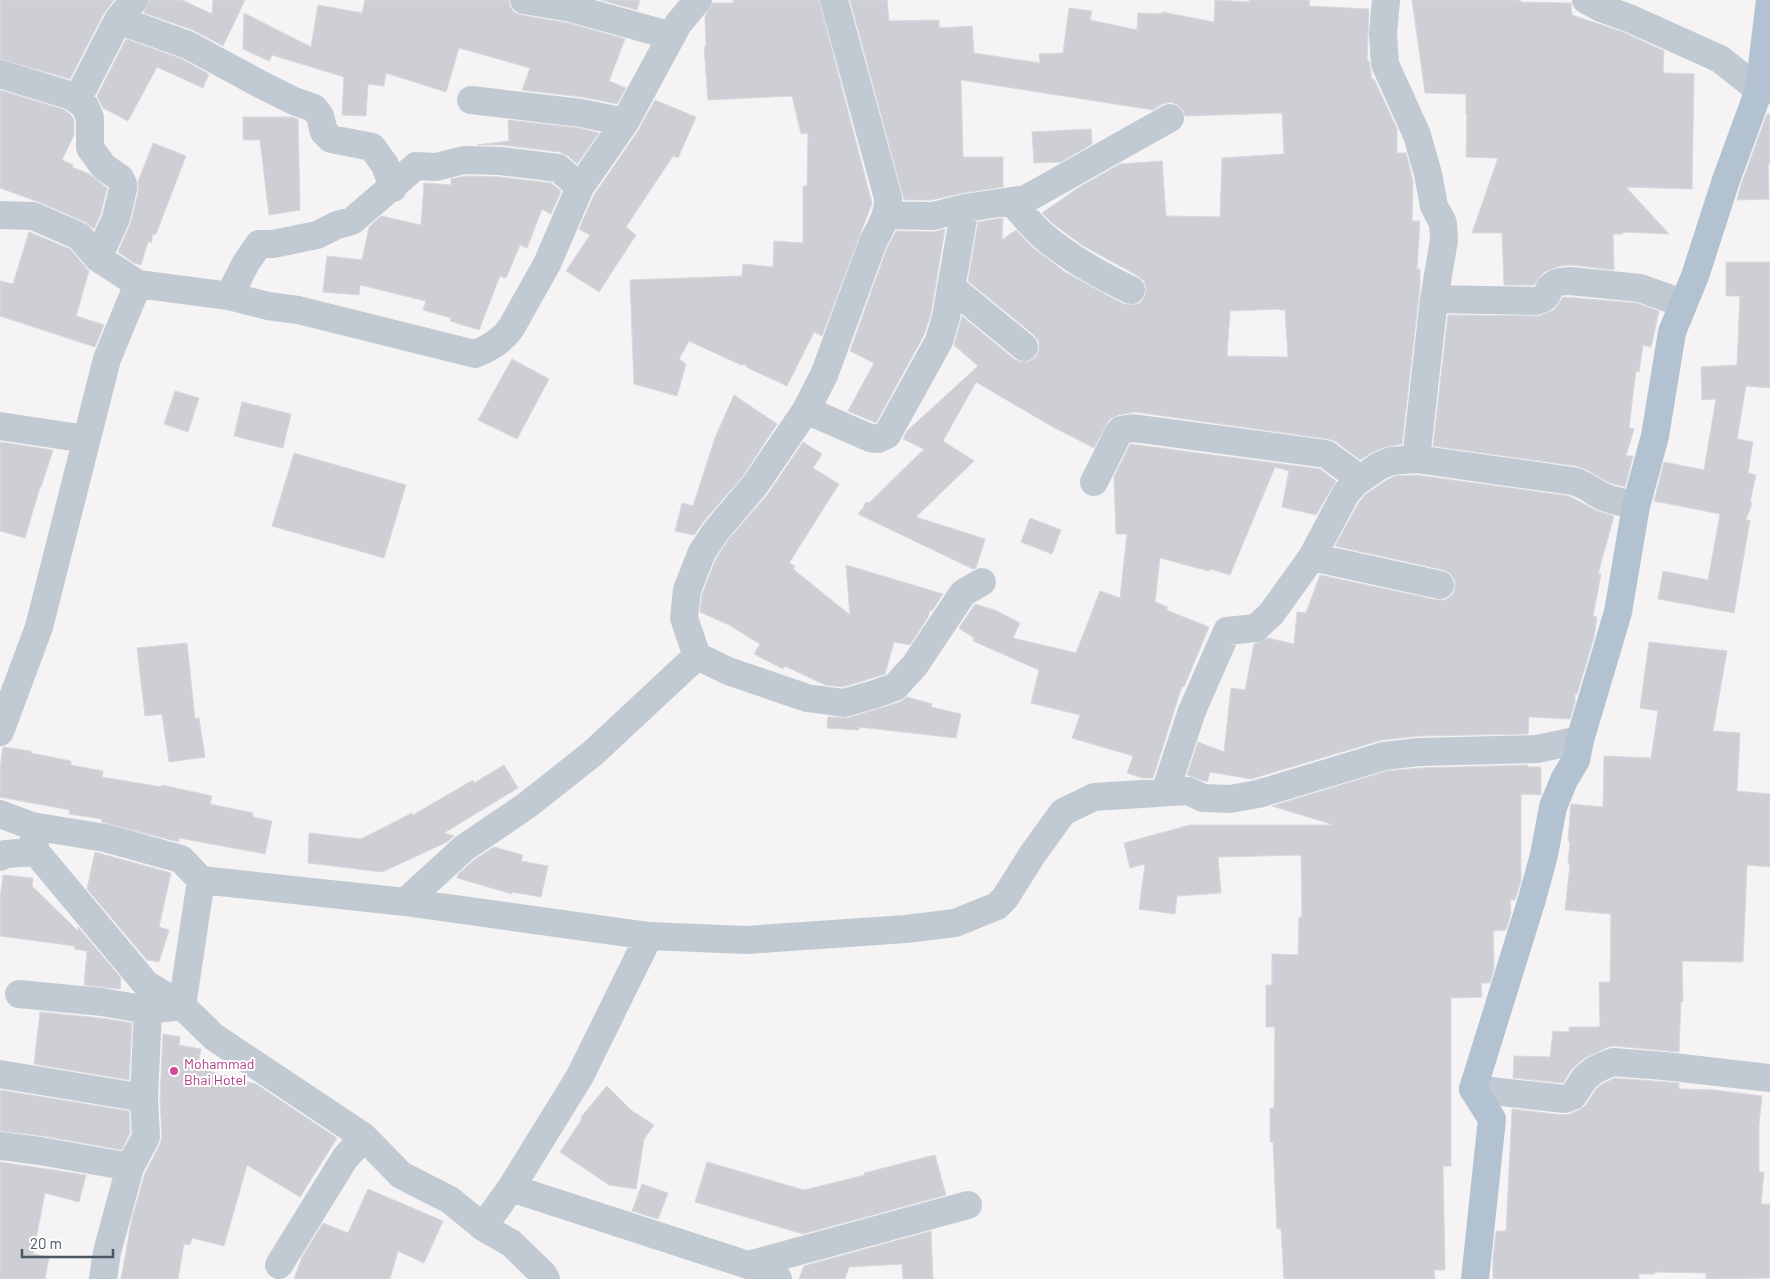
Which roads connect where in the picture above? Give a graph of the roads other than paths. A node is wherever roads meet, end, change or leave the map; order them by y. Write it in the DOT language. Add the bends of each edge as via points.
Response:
graph roads {
  1 [pos="524,0"];
  2 [pos="698,0"];
  3 [pos="834,0"];
  4 [pos="1386,0"];
  5 [pos="1586,0"];
  6 [pos="1770,0"];
  7 [pos="1631,9"];
  8 [pos="126,10"];
  9 [pos="672,36"];
  10 [pos="0,74"];
  11 [pos="1765,90"];
  12 [pos="77,100"];
  13 [pos="471,100"];
  14 [pos="1170,118"];
  15 [pos="625,122"];
  16 [pos="580,187"];
  17 [pos="392,188"];
  18 [pos="1011,201"];
  19 [pos="964,208"];
  20 [pos="0,215"];
  21 [pos="886,215"];
  22 [pos="98,258"];
  23 [pos="138,284"];
  24 [pos="951,287"];
  25 [pos="1131,290"];
  26 [pos="229,296"];
  27 [pos="1434,299"];
  28 [pos="1682,304"];
  29 [pos="1024,346"];
  30 [pos="806,410"];
  31 [pos="0,426"];
  32 [pos="86,439"];
  33 [pos="1416,459"];
  34 [pos="1360,479"];
  35 [pos="1094,482"];
  36 [pos="1636,506"];
  37 [pos="1312,557"];
  38 [pos="982,582"];
  39 [pos="1440,585"];
  40 [pos="697,656"];
  41 [pos="0,731"];
  42 [pos="1580,740"];
  43 [pos="1165,792"];
  44 [pos="0,814"];
  45 [pos="34,839"];
  46 [pos="0,856"];
  47 [pos="201,880"];
  48 [pos="405,902"];
  49 [pos="649,936"];
  50 [pos="19,994"];
  51 [pos="182,1006"];
  52 [pos="148,1010"];
  53 [pos="0,1074"];
  54 [pos="1770,1078"];
  55 [pos="1473,1089"];
  56 [pos="144,1098"];
  57 [pos="364,1137"];
  58 [pos="0,1146"];
  59 [pos="130,1167"];
  60 [pos="510,1188"];
  61 [pos="968,1205"];
  62 [pos="483,1227"];
  63 [pos="279,1265"];
  64 [pos="748,1265"];
  65 [pos="103,1279"];
  66 [pos="546,1279"];
  67 [pos="778,1279"];
  68 [pos="1475,1279"];
  1 -- 9 [label="street" via="571,8"];
  2 -- 9 [label="street"];
  3 -- 21 [label="street" via="888,198"];
  4 -- 27 [label="street" via="1385,64 1417,135 1434,206 1443,223 1444,240"];
  5 -- 7 [label="street" via="1602,8"];
  6 -- 11 [label="main road"];
  7 -- 11 [label="street" via="1720,59"];
  8 -- 12 [label="street"];
  8 -- 17 [label="street" via="258,83 314,108 318,111 324,132 331,139 372,147 384,165"];
  9 -- 15 [label="street"];
  10 -- 12 [label="street"];
  11 -- 28 [label="main road" via="1726,180 1695,276"];
  12 -- 22 [label="street" via="85,106 90,118 90,148 104,167 123,184 116,218"];
  13 -- 15 [label="street" via="581,113"];
  14 -- 18 [label="street" via="1026,199"];
  15 -- 16 [label="street"];
  16 -- 17 [label="street" via="558,168 464,160 436,167 416,166"];
  16 -- 26 [label="street" via="547,264 511,328 505,337 475,354"];
  17 -- 26 [label="street" via="352,221 317,234 259,244"];
  18 -- 19 [label="street"];
  18 -- 25 [label="street" via="1041,234 1068,256"];
  19 -- 21 [label="street" via="933,216"];
  19 -- 24 [label="street"];
  20 -- 22 [label="street" via="33,216 79,236"];
  21 -- 30 [label="street" via="872,242 824,375"];
  22 -- 23 [label="street"];
  23 -- 26 [label="street"];
  23 -- 32 [label="street" via="107,359"];
  24 -- 29 [label="street"];
  24 -- 30 [label="street" via="939,342 887,435 870,438"];
  27 -- 28 [label="street" via="1535,301 1548,295 1554,284 1570,281 1640,288"];
  27 -- 33 [label="street"];
  28 -- 36 [label="main road" via="1672,332 1655,436"];
  30 -- 40 [label="street" via="755,485 702,552 688,590 684,618"];
  31 -- 32 [label="street"];
  32 -- 41 [label="street" via="39,627"];
  33 -- 34 [label="street" via="1391,461"];
  33 -- 36 [label="street" via="1580,482 1604,497"];
  34 -- 35 [label="street" via="1326,454 1126,428 1118,434"];
  34 -- 37 [label="street" via="1346,493"];
  36 -- 42 [label="main road" via="1618,612"];
  37 -- 39 [label="street"];
  37 -- 43 [label="street" via="1271,614 1256,628 1227,631 1192,710"];
  38 -- 40 [label="street" via="963,593 920,659 895,687 844,703 807,698 728,672"];
  40 -- 48 [label="street" via="593,753 526,806 464,848"];
  42 -- 43 [label="street" via="1537,749 1384,756 1240,798 1218,800 1188,791"];
  42 -- 55 [label="main road" via="1576,760 1553,807 1532,899"];
  43 -- 49 [label="street" via="1094,797 1064,812 1005,898 996,906 955,923 746,940"];
  44 -- 45 [label="street"];
  45 -- 46 [label="street"];
  45 -- 47 [label="street" via="105,838 181,859"];
  45 -- 51 [label="street" via="146,984"];
  47 -- 48 [label="street"];
  47 -- 51 [label="street"];
  48 -- 49 [label="street"];
  49 -- 60 [label="street" via="580,1076"];
  50 -- 52 [label="street"];
  51 -- 52 [label="street"];
  51 -- 57 [label="street" via="214,1037"];
  52 -- 56 [label="street"];
  53 -- 56 [label="street"];
  54 -- 55 [label="street" via="1614,1062 1593,1072 1573,1096 1565,1099"];
  55 -- 68 [label="main road" via="1492,1119"];
  56 -- 59 [label="street" via="146,1137"];
  57 -- 62 [label="street" via="401,1175 450,1200"];
  57 -- 63 [label="street" via="345,1158"];
  58 -- 59 [label="street"];
  59 -- 65 [label="street"];
  60 -- 62 [label="street"];
  60 -- 64 [label="street"];
  61 -- 64 [label="street"];
  62 -- 66 [label="street" via="511,1243"];
  64 -- 67 [label="street"];
}
